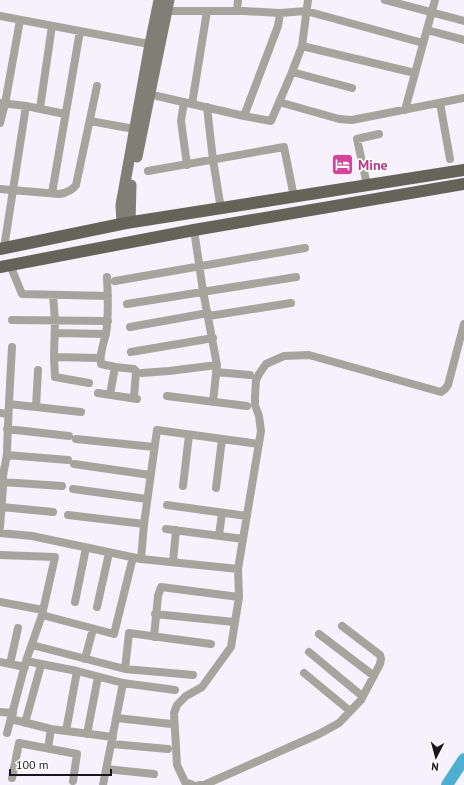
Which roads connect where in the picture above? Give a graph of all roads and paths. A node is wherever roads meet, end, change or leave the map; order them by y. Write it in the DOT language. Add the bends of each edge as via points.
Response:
graph roads {
  1 [pos="159,0"];
  2 [pos="169,0"];
  3 [pos="238,0"];
  4 [pos="308,0"];
  5 [pos="385,0"];
  6 [pos="435,0"];
  7 [pos="402,2"];
  8 [pos="168,11"];
  9 [pos="207,11"];
  10 [pos="237,11"];
  11 [pos="306,11"];
  12 [pos="431,12"];
  13 [pos="280,13"];
  14 [pos="0,16"];
  15 [pos="20,20"];
  16 [pos="464,21"];
  17 [pos="52,26"];
  18 [pos="426,30"];
  19 [pos="80,31"];
  20 [pos="464,40"];
  21 [pos="423,43"];
  22 [pos="155,45"];
  23 [pos="302,46"];
  24 [pos="292,72"];
  25 [pos="415,73"];
  26 [pos="97,86"];
  27 [pos="352,88"];
  28 [pos="157,96"];
  29 [pos="464,98"];
  30 [pos="184,102"];
  31 [pos="279,102"];
  32 [pos="440,103"];
  33 [pos="2,104"];
  34 [pos="192,104"];
  35 [pos="26,106"];
  36 [pos="207,107"];
  37 [pos="40,108"];
  38 [pos="406,110"];
  39 [pos="64,114"];
  40 [pos="244,116"];
  41 [pos="90,121"];
  42 [pos="0,123"];
  43 [pos="134,129"];
  44 [pos="380,134"];
  45 [pos="450,159"];
  46 [pos="213,160"];
  47 [pos="187,165"];
  48 [pos="464,170"];
  49 [pos="148,172"];
  50 [pos="464,184"];
  51 [pos="367,185"];
  52 [pos="0,189"];
  53 [pos="13,189"];
  54 [pos="52,193"];
  55 [pos="294,197"];
  56 [pos="220,209"];
  57 [pos="126,223"];
  58 [pos="194,230"];
  59 [pos="305,248"];
  60 [pos="2,249"];
  61 [pos="5,266"];
  62 [pos="199,266"];
  63 [pos="107,277"];
  64 [pos="296,277"];
  65 [pos="115,281"];
  66 [pos="203,291"];
  67 [pos="53,295"];
  68 [pos="108,296"];
  69 [pos="291,303"];
  70 [pos="127,304"];
  71 [pos="209,315"];
  72 [pos="12,320"];
  73 [pos="108,320"];
  74 [pos="55,321"];
  75 [pos="464,324"];
  76 [pos="130,327"];
  77 [pos="55,332"];
  78 [pos="106,334"];
  79 [pos="213,338"];
  80 [pos="12,347"];
  81 [pos="131,352"];
  82 [pos="54,357"];
  83 [pos="100,358"];
  84 [pos="115,367"];
  85 [pos="217,368"];
  86 [pos="38,370"];
  87 [pos="142,373"];
  88 [pos="250,375"];
  89 [pos="89,383"];
  90 [pos="98,393"];
  91 [pos="110,395"];
  92 [pos="167,396"];
  93 [pos="213,402"];
  94 [pos="9,404"];
  95 [pos="247,406"];
  96 [pos="36,407"];
  97 [pos="81,412"];
  98 [pos="4,413"];
  99 [pos="7,429"];
  100 [pos="189,435"];
  101 [pos="222,439"];
  102 [pos="259,444"];
  103 [pos="154,447"];
  104 [pos="7,455"];
  105 [pos="150,475"];
  106 [pos="2,485"];
  107 [pos="62,486"];
  108 [pos="183,486"];
  109 [pos="216,488"];
  110 [pos="73,489"];
  111 [pos="147,499"];
  112 [pos="167,505"];
  113 [pos="2,507"];
  114 [pos="53,512"];
  115 [pos="222,513"];
  116 [pos="68,515"];
  117 [pos="247,516"];
  118 [pos="144,524"];
  119 [pos="0,527"];
  120 [pos="166,529"];
  121 [pos="176,530"];
  122 [pos="0,533"];
  123 [pos="219,536"];
  124 [pos="243,539"];
  125 [pos="86,548"];
  126 [pos="109,553"];
  127 [pos="0,555"];
  128 [pos="137,558"];
  129 [pos="173,562"];
  130 [pos="238,569"];
  131 [pos="239,597"];
  132 [pos="0,602"];
  133 [pos="75,602"];
  134 [pos="97,607"];
  135 [pos="43,612"];
  136 [pos="155,614"];
  137 [pos="234,622"];
  138 [pos="342,626"];
  139 [pos="18,628"];
  140 [pos="93,629"];
  141 [pos="319,634"];
  142 [pos="154,637"];
  143 [pos="211,644"];
  144 [pos="32,645"];
  145 [pos="309,652"];
  146 [pos="85,659"];
  147 [pos="0,662"];
  148 [pos="10,664"];
  149 [pos="26,664"];
  150 [pos="41,665"];
  151 [pos="125,669"];
  152 [pos="77,671"];
  153 [pos="304,673"];
  154 [pos="193,675"];
  155 [pos="374,676"];
  156 [pos="98,677"];
  157 [pos="123,683"];
  158 [pos="175,690"];
  159 [pos="362,696"];
  160 [pos="350,711"];
  161 [pos="0,712"];
  162 [pos="12,716"];
  163 [pos="117,718"];
  164 [pos="25,723"];
  165 [pos="171,724"];
  166 [pos="51,729"];
  167 [pos="66,731"];
  168 [pos="7,733"];
  169 [pos="87,734"];
  170 [pos="112,740"];
  171 [pos="48,748"];
  172 [pos="168,749"];
  173 [pos="106,769"];
  174 [pos="154,774"];
  175 [pos="12,778"];
  176 [pos="73,781"];
  177 [pos="103,785"];
  178 [pos="193,785"];
  179 [pos="199,785"];
  1 -- 22 [label="street"];
  2 -- 8 [label="street"];
  3 -- 10 [label="street"];
  4 -- 11 [label="street"];
  5 -- 7 [label="street"];
  6 -- 12 [label="street"];
  7 -- 12 [label="street"];
  8 -- 9 [label="street"];
  8 -- 22 [label="street"];
  9 -- 10 [label="street"];
  9 -- 34 [label="street"];
  10 -- 13 [label="street"];
  11 -- 13 [label="street"];
  11 -- 21 [label="street"];
  11 -- 23 [label="street"];
  12 -- 16 [label="street"];
  12 -- 18 [label="street"];
  13 -- 40 [label="street" via="278,26"];
  14 -- 15 [label="street"];
  15 -- 17 [label="street"];
  15 -- 33 [label="street"];
  17 -- 19 [label="street"];
  17 -- 37 [label="street"];
  18 -- 20 [label="street"];
  18 -- 21 [label="street"];
  19 -- 22 [label="street"];
  19 -- 39 [label="street"];
  21 -- 25 [label="street"];
  22 -- 43 [label="street"];
  22 -- 57 [label="street"];
  23 -- 24 [label="street"];
  23 -- 25 [label="street"];
  24 -- 27 [label="street"];
  24 -- 31 [label="street"];
  25 -- 38 [label="street"];
  26 -- 41 [label="street"];
  28 -- 30 [label="street"];
  29 -- 32 [label="street"];
  30 -- 34 [label="street"];
  30 -- 47 [label="street" via="181,121"];
  31 -- 38 [label="street" via="339,119 352,120"];
  31 -- 40 [label="street" via="271,121"];
  32 -- 38 [label="street"];
  32 -- 45 [label="street"];
  33 -- 35 [label="street"];
  33 -- 42 [label="street"];
  34 -- 36 [label="street"];
  35 -- 37 [label="street"];
  35 -- 53 [label="street"];
  36 -- 40 [label="street"];
  36 -- 46 [label="street"];
  37 -- 39 [label="street"];
  39 -- 54 [label="street"];
  41 -- 43 [label="street"];
  41 -- 54 [label="street" via="76,185 66,193"];
  43 -- 57 [label="street" via="121,205"];
  44 -- 51 [label="street" via="357,138"];
  46 -- 47 [label="street"];
  46 -- 55 [label="street" via="284,147"];
  46 -- 56 [label="street"];
  47 -- 49 [label="street"];
  48 -- 51 [label="main road"];
  50 -- 58 [label="main road"];
  51 -- 55 [label="main road"];
  52 -- 53 [label="street"];
  53 -- 54 [label="street"];
  53 -- 60 [label="street"];
  55 -- 56 [label="main road"];
  56 -- 57 [label="main road"];
  57 -- 60 [label="main road"];
  58 -- 61 [label="main road"];
  58 -- 62 [label="street"];
  59 -- 62 [label="street"];
  61 -- 67 [label="street" via="22,294"];
  62 -- 65 [label="street"];
  62 -- 66 [label="street"];
  63 -- 68 [label="street"];
  64 -- 66 [label="street"];
  66 -- 70 [label="street"];
  66 -- 71 [label="street"];
  67 -- 68 [label="street"];
  67 -- 74 [label="street"];
  68 -- 73 [label="street"];
  69 -- 71 [label="street"];
  71 -- 76 [label="street"];
  71 -- 79 [label="street"];
  72 -- 74 [label="street"];
  73 -- 74 [label="street"];
  73 -- 78 [label="street"];
  74 -- 77 [label="street"];
  75 -- 102 [label="street" via="448,385 440,392 309,355 284,356 266,364 259,374 255,388 255,405 261,431"];
  77 -- 78 [label="street"];
  77 -- 82 [label="street"];
  78 -- 83 [label="street"];
  79 -- 81 [label="street"];
  79 -- 85 [label="street"];
  80 -- 94 [label="street"];
  82 -- 83 [label="street"];
  82 -- 89 [label="street" via="55,377"];
  83 -- 84 [label="street" via="101,364"];
  84 -- 91 [label="street"];
  84 -- 91 [label="street" via="136,371 136,398"];
  85 -- 87 [label="street"];
  85 -- 88 [label="street"];
  85 -- 93 [label="street"];
  86 -- 96 [label="street"];
  90 -- 91 [label="street"];
  92 -- 93 [label="street"];
  93 -- 95 [label="street"];
  94 -- 96 [label="street"];
  94 -- 98 [label="street"];
  96 -- 97 [label="street"];
  98 -- 99 [label="street"];
  99 -- 103 [label="street"];
  99 -- 104 [label="street"];
  100 -- 101 [label="street"];
  100 -- 103 [label="street" via="157,430"];
  100 -- 108 [label="street"];
  101 -- 102 [label="street"];
  101 -- 109 [label="street"];
  102 -- 117 [label="street"];
  103 -- 105 [label="street"];
  104 -- 105 [label="street"];
  104 -- 106 [label="street"];
  105 -- 111 [label="street"];
  106 -- 107 [label="street"];
  106 -- 113 [label="street"];
  110 -- 111 [label="street"];
  111 -- 118 [label="street"];
  112 -- 115 [label="street"];
  113 -- 114 [label="street"];
  113 -- 119 [label="street"];
  115 -- 117 [label="street"];
  115 -- 123 [label="street"];
  116 -- 118 [label="street"];
  117 -- 124 [label="street"];
  118 -- 128 [label="street"];
  120 -- 121 [label="street"];
  121 -- 123 [label="street"];
  121 -- 129 [label="street"];
  122 -- 125 [label="street" via="32,536"];
  123 -- 124 [label="street"];
  124 -- 130 [label="street"];
  125 -- 126 [label="street"];
  125 -- 133 [label="street"];
  126 -- 128 [label="street"];
  126 -- 134 [label="street"];
  127 -- 135 [label="street" via="55,557"];
  128 -- 129 [label="street"];
  128 -- 140 [label="street" via="114,634"];
  129 -- 130 [label="street"];
  130 -- 131 [label="street"];
  131 -- 136 [label="street" via="161,587"];
  131 -- 137 [label="street"];
  132 -- 135 [label="street"];
  135 -- 140 [label="street"];
  135 -- 144 [label="street"];
  136 -- 137 [label="street"];
  136 -- 142 [label="street"];
  137 -- 178 [label="street" via="231,647 202,687 186,696 177,705 174,713 178,765 185,782"];
  138 -- 155 [label="street" via="380,655 380,664"];
  139 -- 148 [label="street"];
  140 -- 146 [label="street"];
  141 -- 155 [label="street"];
  142 -- 143 [label="street"];
  142 -- 151 [label="street" via="129,633"];
  144 -- 146 [label="street"];
  144 -- 149 [label="street"];
  145 -- 159 [label="street"];
  146 -- 151 [label="street"];
  147 -- 148 [label="street"];
  148 -- 149 [label="street"];
  149 -- 150 [label="street"];
  149 -- 162 [label="street"];
  150 -- 152 [label="street"];
  150 -- 164 [label="street"];
  151 -- 154 [label="street"];
  152 -- 156 [label="street"];
  152 -- 167 [label="street"];
  153 -- 160 [label="street"];
  155 -- 159 [label="street"];
  156 -- 157 [label="street"];
  156 -- 169 [label="street"];
  157 -- 158 [label="street"];
  157 -- 163 [label="street"];
  159 -- 160 [label="street"];
  160 -- 179 [label="street" via="339,722 320,734"];
  161 -- 162 [label="street"];
  162 -- 164 [label="street"];
  162 -- 168 [label="street"];
  163 -- 165 [label="street"];
  163 -- 170 [label="street"];
  164 -- 166 [label="street"];
  166 -- 167 [label="street"];
  166 -- 171 [label="street"];
  167 -- 169 [label="street"];
  169 -- 170 [label="street"];
  170 -- 172 [label="street"];
  170 -- 173 [label="street"];
  171 -- 175 [label="street" via="19,743"];
  171 -- 176 [label="street" via="77,754"];
  173 -- 174 [label="street"];
  173 -- 177 [label="street"];
}
